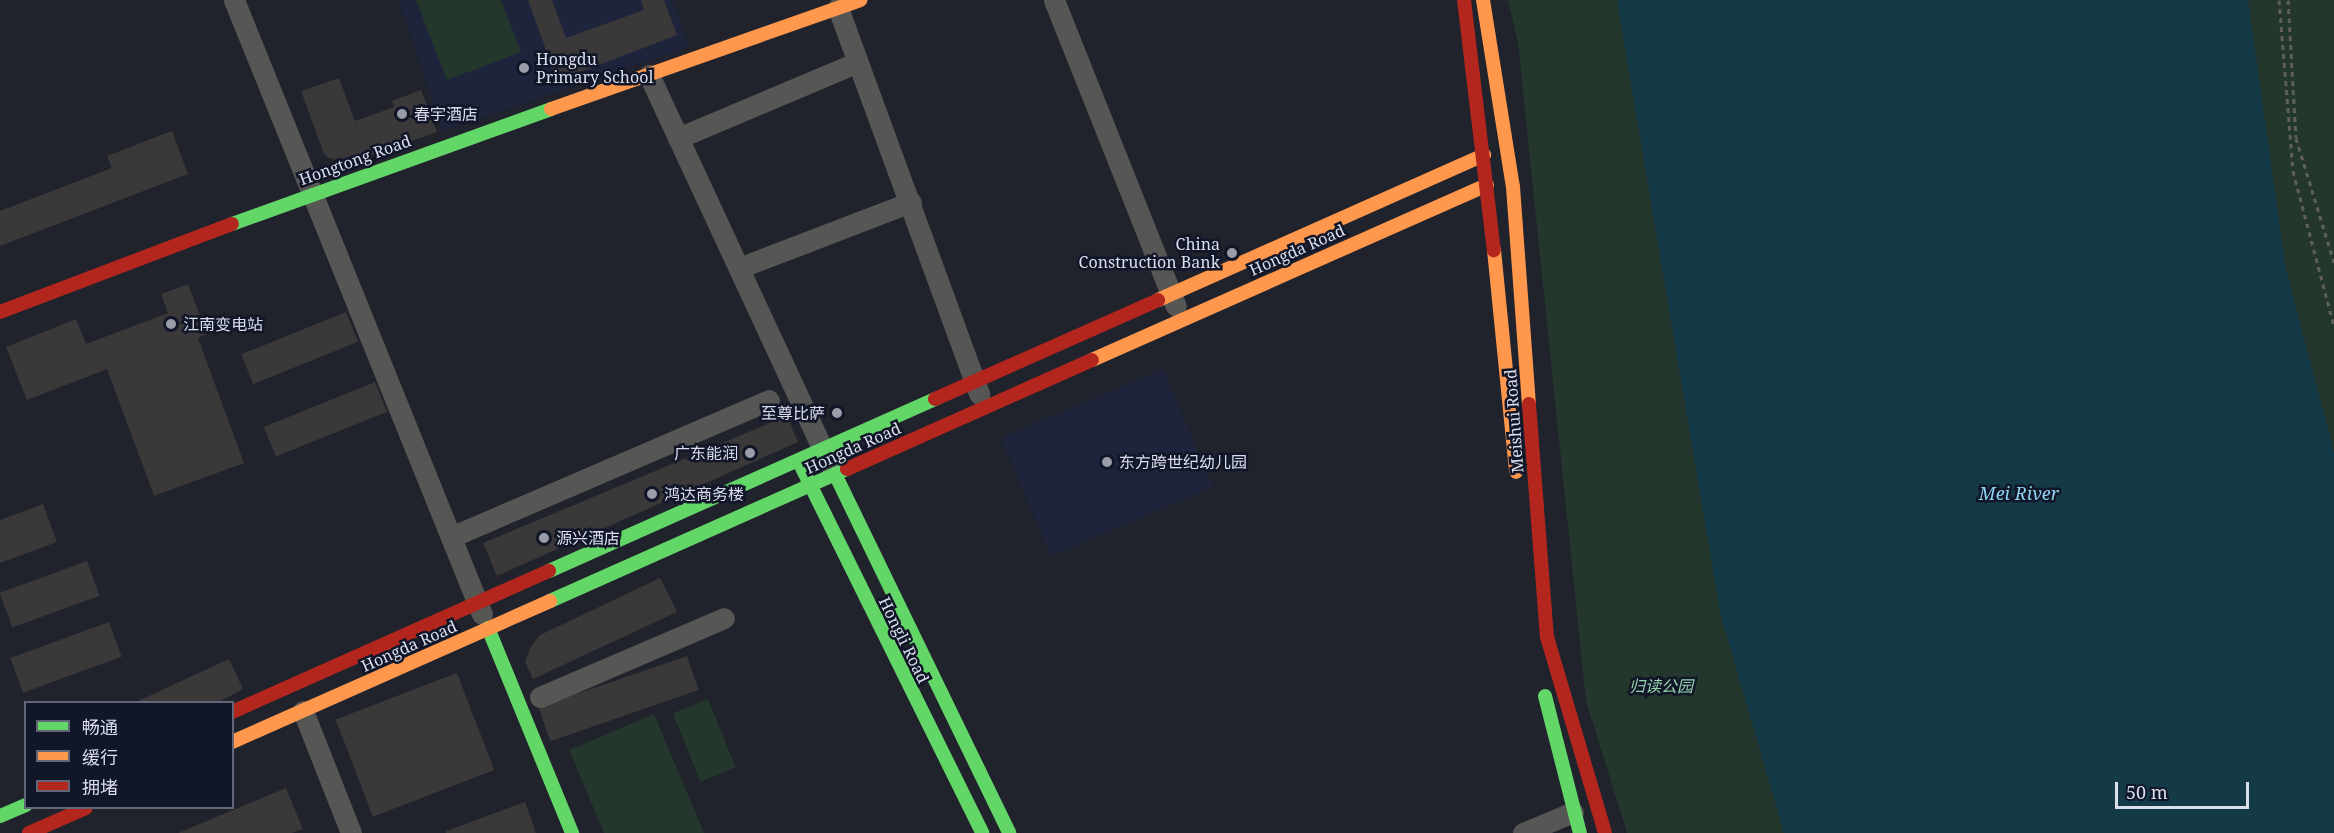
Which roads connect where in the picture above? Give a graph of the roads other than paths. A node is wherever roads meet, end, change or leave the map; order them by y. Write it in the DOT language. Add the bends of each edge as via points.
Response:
graph roads {
  1 [pos="234,0"];
  2 [pos="860,0"];
  3 [pos="1054,0"];
  4 [pos="1464,0"];
  5 [pos="1483,0"];
  6 [pos="838,8"];
  7 [pos="858,62"];
  8 [pos="649,75"];
  9 [pos="678,138"];
  10 [pos="1484,155"];
  11 [pos="1487,185"];
  12 [pos="312,193"];
  13 [pos="911,202"];
  14 [pos="739,268"];
  15 [pos="1172,294"];
  16 [pos="0,312"];
  17 [pos="1182,320"];
  18 [pos="975,382"];
  19 [pos="769,400"];
  20 [pos="984,407"];
  21 [pos="823,450"];
  22 [pos="798,461"];
  23 [pos="835,474"];
  24 [pos="810,485"];
  25 [pos="1517,491"];
  26 [pos="452,537"];
  27 [pos="478,603"];
  28 [pos="724,618"];
  29 [pos="488,628"];
  30 [pos="1541,677"];
  31 [pos="540,697"];
  32 [pos="234,711"];
  33 [pos="303,711"];
  34 [pos="234,741"];
  35 [pos="24,806"];
  36 [pos="82,809"];
  37 [pos="1574,812"];
  38 [pos="0,816"];
  39 [pos="29,833"];
  40 [pos="351,833"];
  41 [pos="572,833"];
  42 [pos="982,833"];
  43 [pos="1009,833"];
  44 [pos="1524,833"];
  45 [pos="1580,833"];
  46 [pos="1605,833"];
  1 -- 12 [label="street"];
  2 -- 6 [label="street, Hongtong Road"];
  3 -- 15 [label="street"];
  4 -- 10 [label="street, Meishui Road"];
  5 -- 46 [label="street, Meishui Road" via="1513,187 1547,637"];
  6 -- 7 [label="street"];
  6 -- 8 [label="street, Hongtong Road"];
  7 -- 9 [label="street"];
  7 -- 13 [label="street"];
  8 -- 9 [label="street"];
  8 -- 12 [label="street, Hongtong Road"];
  9 -- 14 [label="street"];
  10 -- 11 [label="street, Meishui Road"];
  10 -- 15 [label="street, Hongda Road"];
  11 -- 17 [label="street, Hongda Road"];
  11 -- 25 [label="street, Meishui Road"];
  12 -- 16 [label="street, Hongtong Road"];
  12 -- 26 [label="street"];
  13 -- 14 [label="street"];
  13 -- 18 [label="street"];
  14 -- 21 [label="street"];
  15 -- 17 [label="street"];
  15 -- 18 [label="street, Hongda Road"];
  17 -- 20 [label="street, Hongda Road"];
  18 -- 20 [label="street"];
  18 -- 21 [label="street, Hongda Road"];
  19 -- 26 [label="street"];
  20 -- 23 [label="street, Hongda Road"];
  21 -- 22 [label="street, Hongda Road"];
  21 -- 23 [label="street"];
  22 -- 24 [label="street, Hongli Road"];
  22 -- 27 [label="street, Hongda Road"];
  23 -- 24 [label="street, Hongda Road"];
  23 -- 43 [label="street, Hongli Road"];
  24 -- 29 [label="street, Hongda Road"];
  24 -- 42 [label="street, Hongli Road"];
  26 -- 27 [label="street"];
  27 -- 29 [label="street"];
  27 -- 32 [label="street, Hongda Road"];
  28 -- 31 [label="street"];
  29 -- 33 [label="street, Hongda Road"];
  29 -- 41 [label="street"];
  30 -- 37 [label="street"];
  33 -- 34 [label="street, Hongda Road"];
  33 -- 40 [label="street"];
  35 -- 38 [label="street"];
  36 -- 39 [label="street"];
  37 -- 44 [label="street"];
  37 -- 45 [label="street"];
}
